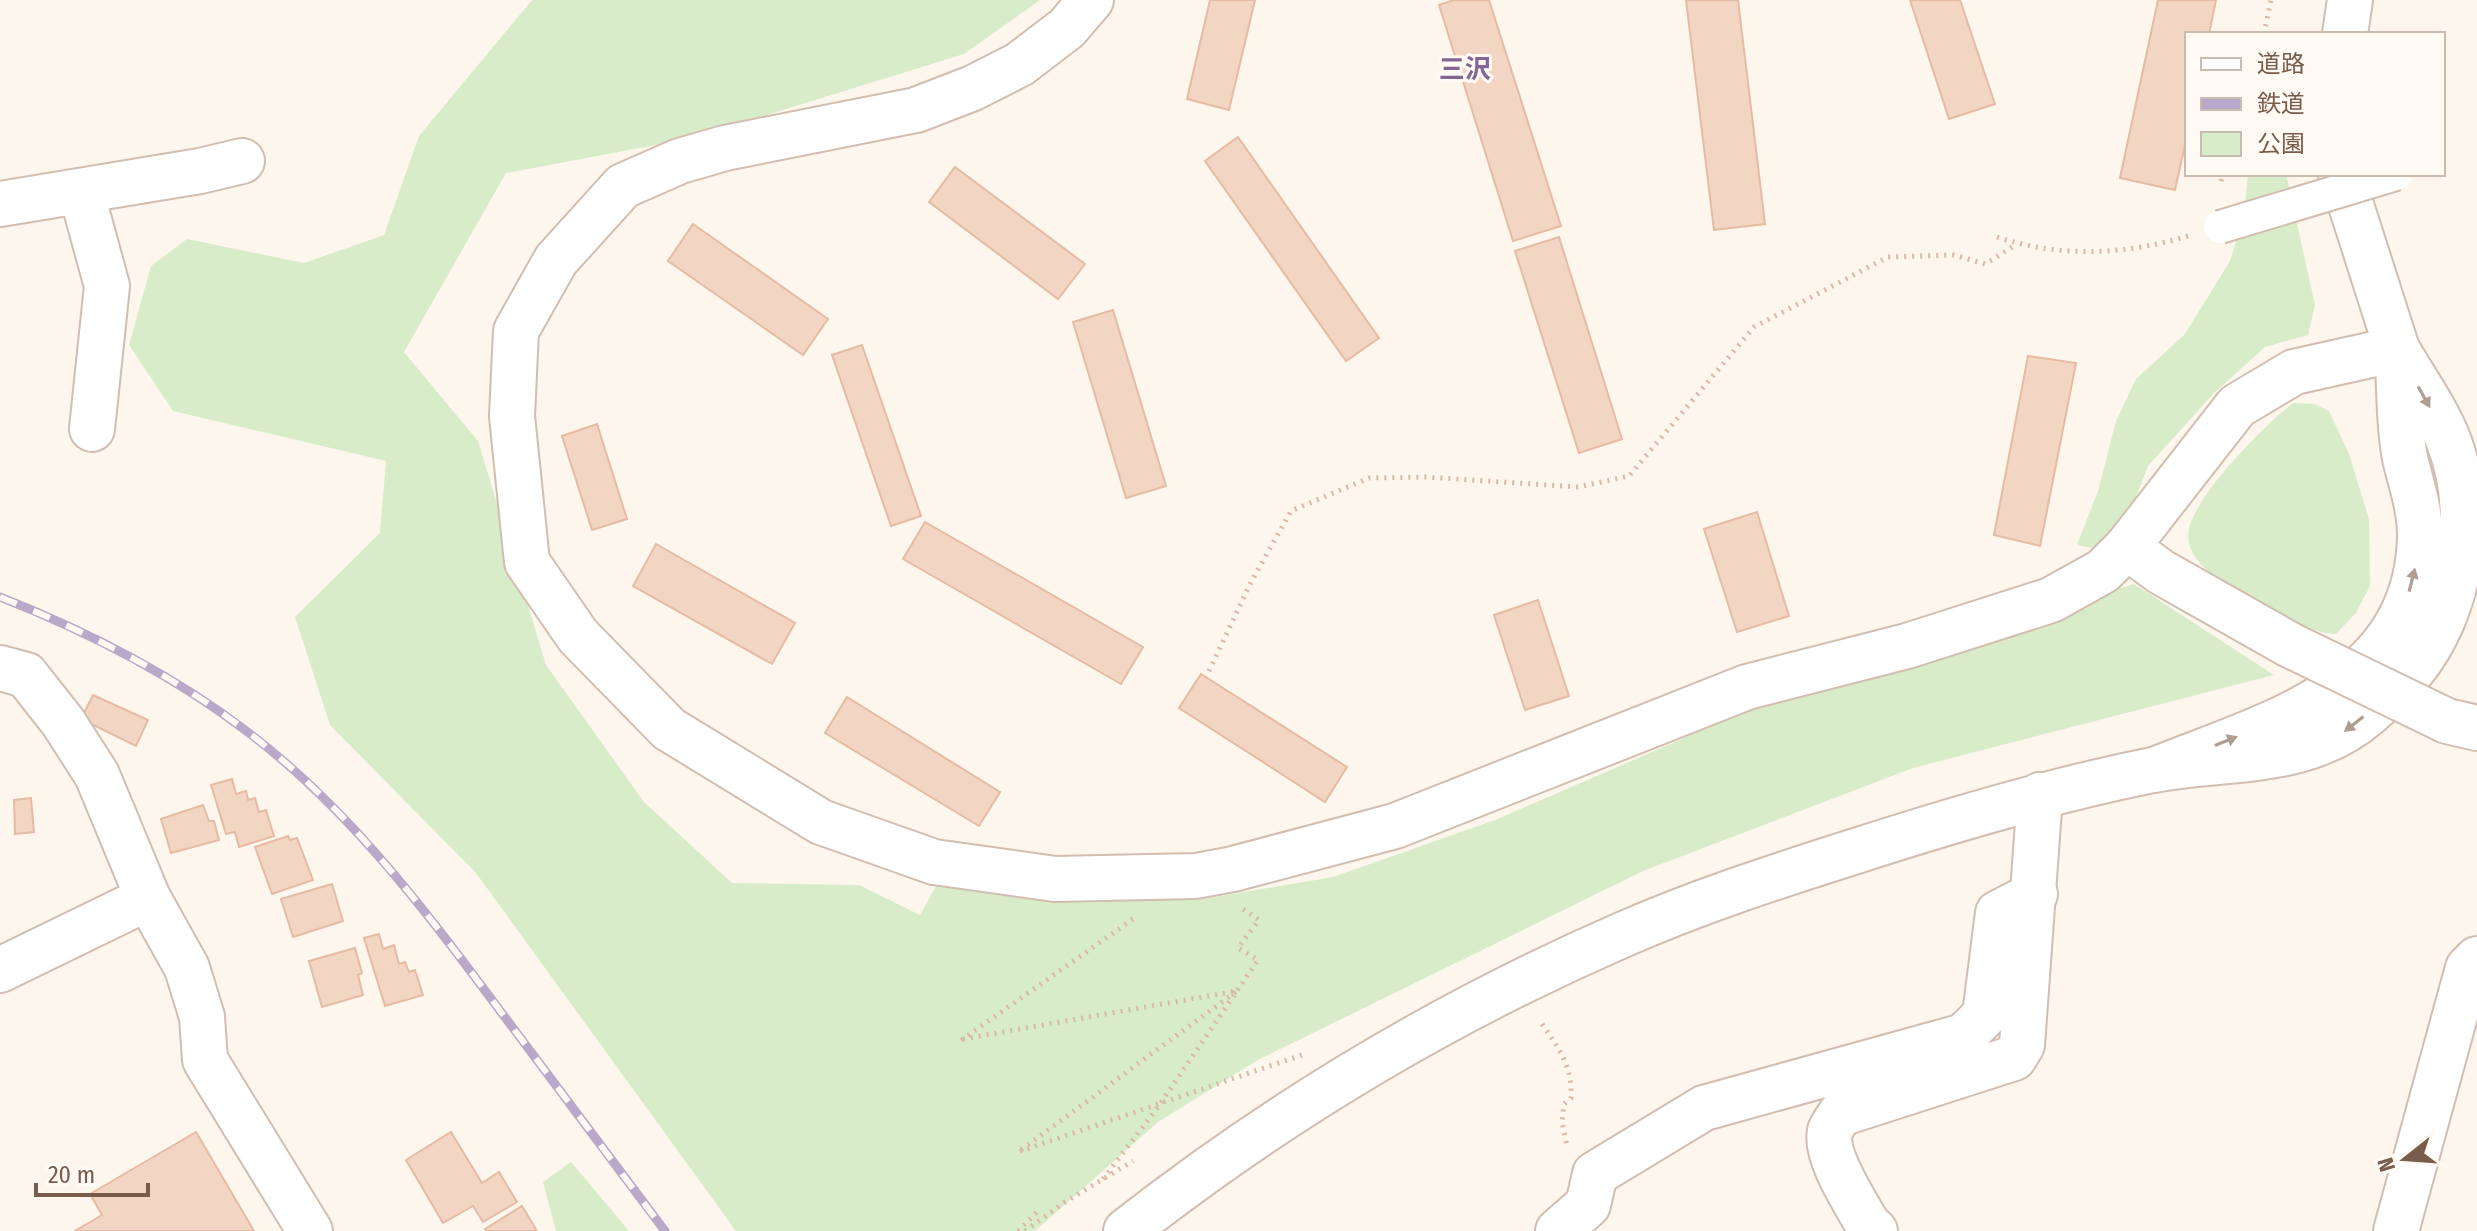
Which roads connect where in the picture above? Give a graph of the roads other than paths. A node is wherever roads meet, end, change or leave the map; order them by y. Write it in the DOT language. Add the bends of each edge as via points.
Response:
graph roads {
  1 [pos="1091,0"];
  2 [pos="2325,0"];
  3 [pos="2350,0"];
  4 [pos="2327,32"];
  5 [pos="2345,32"];
  6 [pos="242,161"];
  7 [pos="2342,176"];
  8 [pos="2389,176"];
  9 [pos="81,191"];
  10 [pos="0,204"];
  11 [pos="2220,227"];
  12 [pos="2397,349"];
  13 [pos="92,429"];
  14 [pos="2127,547"];
  15 [pos="0,668"];
  16 [pos="2462,725"];
  17 [pos="2040,795"];
  18 [pos="2035,894"];
  19 [pos="148,898"];
  20 [pos="2477,959"];
  21 [pos="0,970"];
  22 [pos="1578,1222"];
  23 [pos="310,1231"];
  24 [pos="1126,1231"];
  25 [pos="1875,1231"];
  26 [pos="2396,1231"];
  1 -- 14 [label="street" via="1067,28 1020,64 973,88 916,110 695,156 623,186 556,260 516,331 512,416 527,562 578,636 669,729 821,822 934,862 1055,879 1196,876 1395,826 1747,687 1907,646 2051,600 2103,571"];
  2 -- 4 [label="street"];
  3 -- 5 [label="street"];
  6 -- 9 [label="street"];
  7 -- 12 [label="street"];
  8 -- 11 [label="street, bridge"];
  9 -- 10 [label="street"];
  9 -- 13 [label="street" via="107,286"];
  12 -- 14 [label="street" via="2294,372 2237,406"];
  12 -- 17 [label="street" via="2405,456 2420,537 2397,626 2377,656 2340,689 2268,725 2154,770"];
  14 -- 16 [label="street, bridge" via="2290,645"];
  15 -- 19 [label="street" via="26,675 63,722 97,775"];
  17 -- 18 [label="street"];
  17 -- 24 [label="street" via="1738,891 1623,934 1523,981 1350,1075 1252,1138"];
  18 -- 22 [label="street" via="1998,913 1985,1015 1964,1036 1704,1108 1595,1174"];
  18 -- 25 [label="street" via="2022,1045 2014,1058 1840,1114 1830,1130 1830,1148 1843,1179"];
  19 -- 21 [label="street"];
  19 -- 23 [label="street" via="187,968 202,1017 205,1060"];
  20 -- 26 [label="street" via="2468,968"];
}
